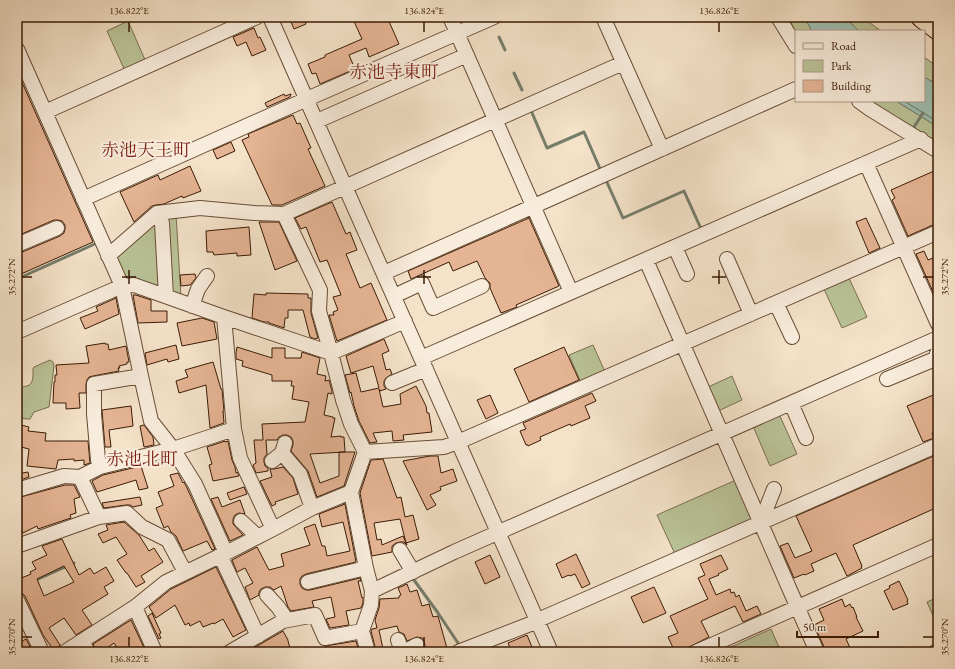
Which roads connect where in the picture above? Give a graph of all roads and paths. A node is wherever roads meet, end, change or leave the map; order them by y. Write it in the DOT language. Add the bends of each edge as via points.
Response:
graph roads {
  1 [pos="257,17"];
  2 [pos="270,17"];
  3 [pos="451,17"];
  4 [pos="494,17"];
  5 [pos="603,17"];
  6 [pos="778,17"];
  7 [pos="922,17"];
  8 [pos="938,29"];
  9 [pos="457,33"];
  10 [pos="795,44"];
  11 [pos="17,49"];
  12 [pos="467,55"];
  13 [pos="623,63"];
  14 [pos="795,89"];
  15 [pos="306,99"];
  16 [pos="860,102"];
  17 [pos="45,112"];
  18 [pos="495,120"];
  19 [pos="316,122"];
  20 [pos="921,140"];
  21 [pos="662,149"];
  22 [pos="938,151"];
  23 [pos="866,163"];
  24 [pos="346,187"];
  25 [pos="83,199"];
  26 [pos="534,206"];
  27 [pos="284,214"];
  28 [pos="162,223"];
  29 [pos="57,228"];
  30 [pos="938,232"];
  31 [pos="17,245"];
  32 [pos="904,247"];
  33 [pos="675,248"];
  34 [pos="108,256"];
  35 [pos="727,259"];
  36 [pos="646,260"];
  37 [pos="384,273"];
  38 [pos="687,274"];
  39 [pos="207,276"];
  40 [pos="122,286"];
  41 [pos="482,286"];
  42 [pos="571,292"];
  43 [pos="166,296"];
  44 [pos="394,296"];
  45 [pos="776,303"];
  46 [pos="192,306"];
  47 [pos="751,314"];
  48 [pos="224,317"];
  49 [pos="405,321"];
  50 [pos="938,324"];
  51 [pos="17,332"];
  52 [pos="792,338"];
  53 [pos="938,338"];
  54 [pos="682,344"];
  55 [pos="938,352"];
  56 [pos="331,353"];
  57 [pos="423,363"];
  58 [pos="141,376"];
  59 [pos="887,379"];
  60 [pos="392,383"];
  61 [pos="791,403"];
  62 [pos="234,429"];
  63 [pos="722,434"];
  64 [pos="806,438"];
  65 [pos="458,442"];
  66 [pos="938,445"];
  67 [pos="173,449"];
  68 [pos="279,452"];
  69 [pos="365,452"];
  70 [pos="100,468"];
  71 [pos="80,477"];
  72 [pos="774,489"];
  73 [pos="17,490"];
  74 [pos="351,492"];
  75 [pos="312,508"];
  76 [pos="99,517"];
  77 [pos="241,521"];
  78 [pos="761,522"];
  79 [pos="273,529"];
  80 [pos="498,532"];
  81 [pos="258,537"];
  82 [pos="938,545"];
  83 [pos="17,546"];
  84 [pos="400,550"];
  85 [pos="223,554"];
  86 [pos="366,568"];
  87 [pos="186,572"];
  88 [pos="413,572"];
  89 [pos="308,582"];
  90 [pos="372,592"];
  91 [pos="267,595"];
  92 [pos="17,600"];
  93 [pos="135,607"];
  94 [pos="798,607"];
  95 [pos="287,620"];
  96 [pos="538,621"];
  97 [pos="362,631"];
  98 [pos="258,636"];
  99 [pos="85,646"];
  100 [pos="237,650"];
  101 [pos="938,650"];
  102 [pos="42,652"];
  103 [pos="65,652"];
  104 [pos="155,652"];
  105 [pos="368,652"];
  106 [pos="458,652"];
  107 [pos="551,652"];
  108 [pos="696,652"];
  109 [pos="818,652"];
  110 [pos="935,652"];
  1 -- 17 [label="street"];
  2 -- 15 [label="street"];
  3 -- 9 [label="street"];
  4 -- 9 [label="street"];
  5 -- 13 [label="street"];
  6 -- 10 [label="street"];
  7 -- 8 [label="highway"];
  9 -- 12 [label="street"];
  9 -- 15 [label="street"];
  11 -- 17 [label="street"];
  12 -- 18 [label="street"];
  12 -- 19 [label="street"];
  13 -- 18 [label="street"];
  13 -- 21 [label="street"];
  14 -- 21 [label="street"];
  15 -- 19 [label="street"];
  15 -- 25 [label="street"];
  16 -- 20 [label="street"];
  17 -- 25 [label="street"];
  18 -- 24 [label="street"];
  18 -- 26 [label="street"];
  19 -- 24 [label="street"];
  20 -- 22 [label="street"];
  20 -- 23 [label="street"];
  21 -- 26 [label="street"];
  23 -- 32 [label="street"];
  23 -- 33 [label="street"];
  24 -- 27 [label="street"];
  24 -- 37 [label="street"];
  25 -- 34 [label="street"];
  26 -- 37 [label="street"];
  26 -- 42 [label="street"];
  27 -- 34 [label="street" via="200,208 157,213"];
  27 -- 56 [label="street" via="320,290 319,311"];
  28 -- 43 [label="street"];
  29 -- 31 [label="street"];
  30 -- 32 [label="street"];
  32 -- 45 [label="street"];
  32 -- 50 [label="street"];
  33 -- 36 [label="street"];
  33 -- 38 [label="street"];
  34 -- 40 [label="street"];
  35 -- 47 [label="street"];
  36 -- 42 [label="street"];
  36 -- 54 [label="street"];
  37 -- 44 [label="street"];
  39 -- 46 [label="street" via="198,289"];
  40 -- 43 [label="street" via="134,285"];
  40 -- 51 [label="street"];
  40 -- 58 [label="street"];
  41 -- 44 [label="street" via="433,308 422,283"];
  42 -- 57 [label="street"];
  43 -- 46 [label="street"];
  44 -- 49 [label="street"];
  45 -- 47 [label="street"];
  45 -- 52 [label="street"];
  46 -- 48 [label="street"];
  47 -- 54 [label="street"];
  48 -- 56 [label="street"];
  48 -- 62 [label="street"];
  49 -- 56 [label="street"];
  49 -- 57 [label="street"];
  53 -- 61 [label="street"];
  54 -- 63 [label="street"];
  54 -- 65 [label="street"];
  55 -- 59 [label="street" via="935,359"];
  56 -- 69 [label="street" via="342,400"];
  57 -- 60 [label="street"];
  57 -- 65 [label="street"];
  58 -- 67 [label="street" via="151,421"];
  58 -- 70 [label="street" via="94,384 94,422"];
  61 -- 63 [label="street"];
  61 -- 64 [label="street"];
  62 -- 67 [label="street"];
  62 -- 79 [label="street" via="240,458"];
  63 -- 78 [label="street"];
  63 -- 80 [label="street"];
  65 -- 69 [label="street" via="444,447"];
  65 -- 80 [label="street"];
  66 -- 78 [label="street"];
  67 -- 70 [label="street"];
  67 -- 85 [label="street" via="195,484"];
  68 -- 75 [label="street" via="300,474"];
  69 -- 74 [label="street"];
  70 -- 71 [label="street"];
  71 -- 73 [label="street" via="64,476"];
  71 -- 76 [label="street"];
  72 -- 78 [label="street"];
  74 -- 75 [label="street"];
  74 -- 86 [label="street"];
  75 -- 79 [label="street"];
  76 -- 83 [label="street"];
  76 -- 87 [label="street" via="127,513 142,527 168,540"];
  77 -- 81 [label="street"];
  78 -- 94 [label="street"];
  78 -- 96 [label="street"];
  79 -- 81 [label="street"];
  80 -- 88 [label="street"];
  80 -- 96 [label="street"];
  81 -- 85 [label="street"];
  82 -- 94 [label="street"];
  84 -- 88 [label="street"];
  85 -- 87 [label="street"];
  85 -- 98 [label="street"];
  86 -- 89 [label="street"];
  86 -- 90 [label="street"];
  87 -- 93 [label="street" via="166,582"];
  88 -- 90 [label="street"];
  90 -- 97 [label="street" via="371,605"];
  91 -- 95 [label="street"];
  92 -- 102 [label="street"];
  93 -- 99 [label="street"];
  93 -- 104 [label="street"];
  94 -- 108 [label="street"];
  94 -- 109 [label="street"];
  95 -- 97 [label="street" via="315,615 325,638"];
  95 -- 98 [label="street"];
  96 -- 106 [label="street"];
  96 -- 107 [label="street"];
  97 -- 105 [label="street"];
  98 -- 100 [label="street"];
  99 -- 103 [label="street"];
  101 -- 110 [label="street"];
}
